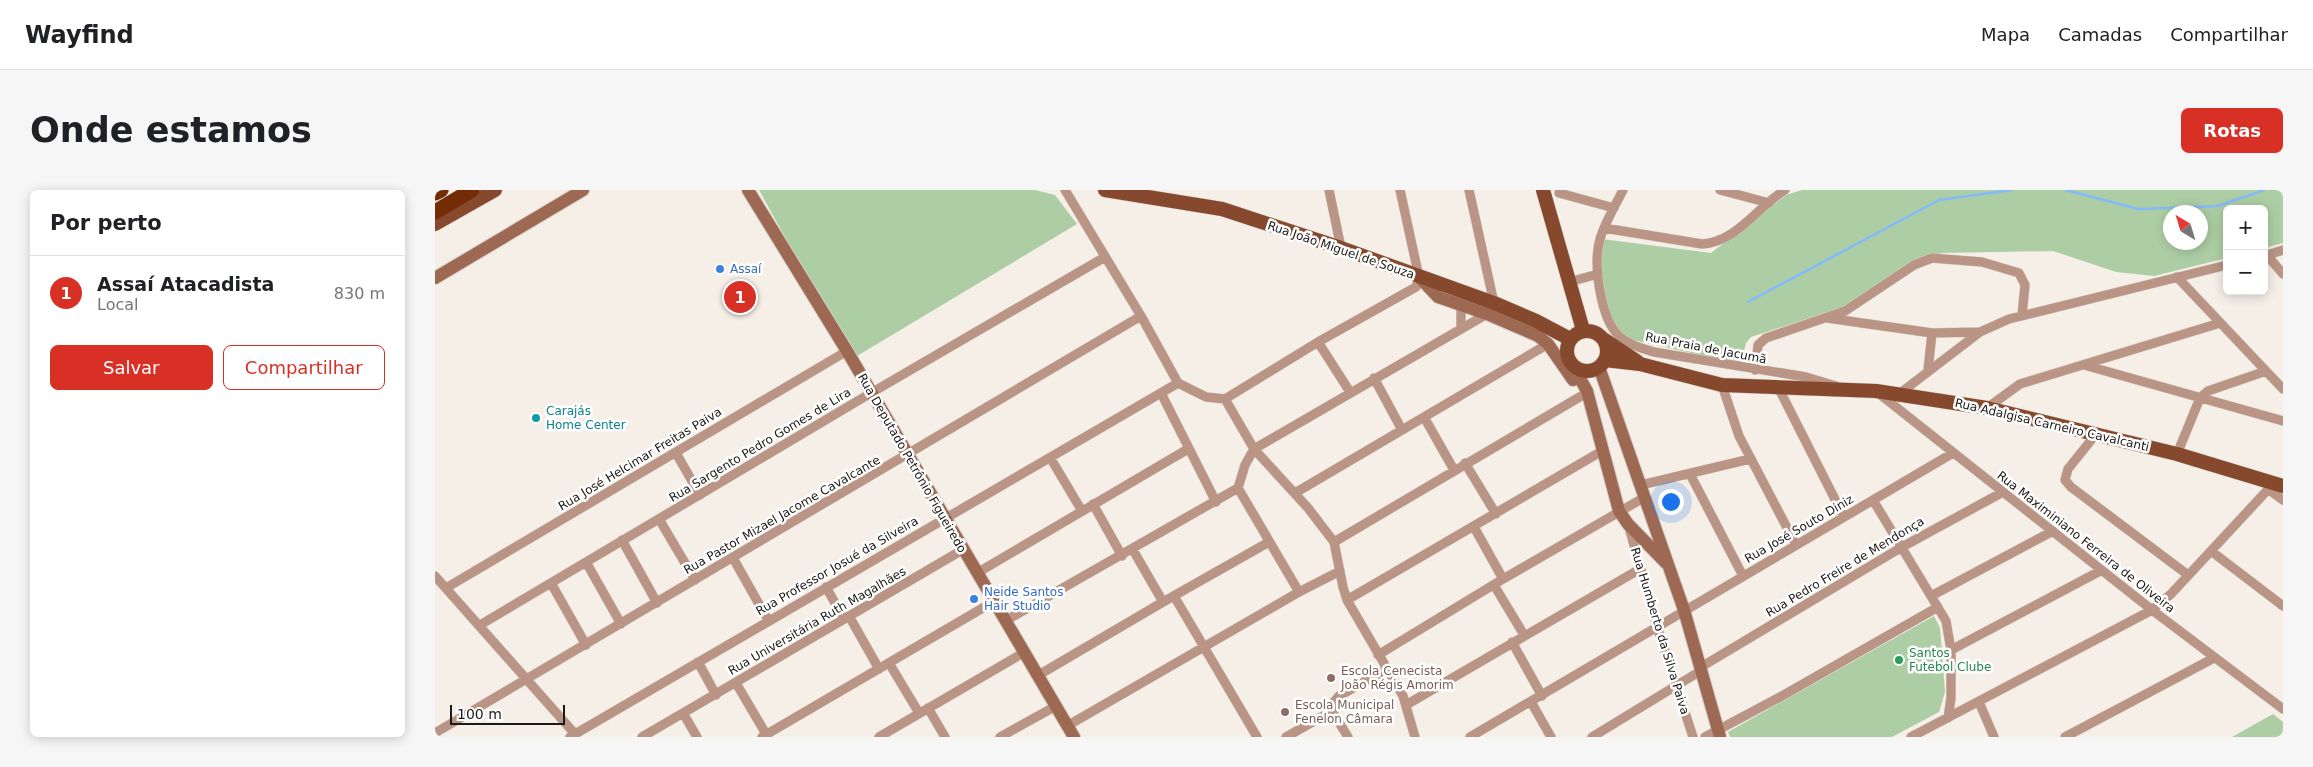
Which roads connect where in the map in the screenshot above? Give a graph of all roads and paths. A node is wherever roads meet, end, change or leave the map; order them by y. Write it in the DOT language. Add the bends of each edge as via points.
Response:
graph roads {
  1 [pos="441,190"];
  2 [pos="471,190"];
  3 [pos="495,190"];
  4 [pos="583,190"];
  5 [pos="749,190"];
  6 [pos="1065,190"];
  7 [pos="1105,190"];
  8 [pos="1329,190"];
  9 [pos="1400,190"];
  10 [pos="1469,190"];
  11 [pos="1543,190"];
  12 [pos="1623,190"];
  13 [pos="1720,190"];
  14 [pos="1785,190"];
  15 [pos="435,193"];
  16 [pos="1559,193"];
  17 [pos="1769,203"];
  18 [pos="1614,208"];
  19 [pos="435,212"];
  20 [pos="435,224"];
  21 [pos="1604,228"];
  22 [pos="1341,248"];
  23 [pos="2283,250"];
  24 [pos="2268,254"];
  25 [pos="1105,257"];
  26 [pos="2268,258"];
  27 [pos="2223,266"];
  28 [pos="1598,274"];
  29 [pos="2283,274"];
  30 [pos="1419,277"];
  31 [pos="2177,277"];
  32 [pos="435,278"];
  33 [pos="1569,282"];
  34 [pos="1461,305"];
  35 [pos="1490,308"];
  36 [pos="2022,315"];
  37 [pos="1141,316"];
  38 [pos="1826,318"];
  39 [pos="2220,323"];
  40 [pos="1461,329"];
  41 [pos="1583,330"];
  42 [pos="1980,332"];
  43 [pos="1932,333"];
  44 [pos="1569,339"];
  45 [pos="1605,340"];
  46 [pos="1318,342"];
  47 [pos="1548,344"];
  48 [pos="847,351"];
  49 [pos="1602,364"];
  50 [pos="1640,364"];
  51 [pos="2083,365"];
  52 [pos="1573,366"];
  53 [pos="1755,370"];
  54 [pos="1928,370"];
  55 [pos="2266,371"];
  56 [pos="1374,378"];
  57 [pos="1178,383"];
  58 [pos="1722,385"];
  59 [pos="1779,386"];
  60 [pos="1843,389"];
  61 [pos="2283,389"];
  62 [pos="1876,391"];
  63 [pos="1350,392"];
  64 [pos="871,393"];
  65 [pos="1161,393"];
  66 [pos="1899,394"];
  67 [pos="1583,395"];
  68 [pos="2200,398"];
  69 [pos="1225,400"];
  70 [pos="1592,407"];
  71 [pos="1987,408"];
  72 [pos="1424,417"];
  73 [pos="2283,421"];
  74 [pos="1402,430"];
  75 [pos="2095,434"];
  76 [pos="1188,449"];
  77 [pos="1254,449"];
  78 [pos="1602,451"];
  79 [pos="676,453"];
  80 [pos="1953,453"];
  81 [pos="2177,454"];
  82 [pos="908,455"];
  83 [pos="1751,458"];
  84 [pos="1051,459"];
  85 [pos="1465,463"];
  86 [pos="1454,470"];
  87 [pos="1691,474"];
  88 [pos="1641,485"];
  89 [pos="2275,486"];
  90 [pos="1238,488"];
  91 [pos="2003,492"];
  92 [pos="1295,493"];
  93 [pos="700,495"];
  94 [pos="1645,497"];
  95 [pos="1873,500"];
  96 [pos="2283,500"];
  97 [pos="1216,502"];
  98 [pos="1093,504"];
  99 [pos="1082,510"];
  100 [pos="1619,511"];
  101 [pos="1496,514"];
  102 [pos="1844,516"];
  103 [pos="945,518"];
  104 [pos="659,519"];
  105 [pos="1628,524"];
  106 [pos="1474,527"];
  107 [pos="2053,531"];
  108 [pos="622,540"];
  109 [pos="1269,542"];
  110 [pos="1334,542"];
  111 [pos="1796,545"];
  112 [pos="1902,547"];
  113 [pos="964,549"];
  114 [pos="1133,550"];
  115 [pos="2211,551"];
  116 [pos="1122,556"];
  117 [pos="733,558"];
  118 [pos="586,562"];
  119 [pos="1670,567"];
  120 [pos="1640,569"];
  121 [pos="2102,570"];
  122 [pos="1340,571"];
  123 [pos="977,573"];
  124 [pos="2188,575"];
  125 [pos="435,576"];
  126 [pos="1743,576"];
  127 [pos="1503,579"];
  128 [pos="695,580"];
  129 [pos="551,583"];
  130 [pos="1494,585"];
  131 [pos="826,587"];
  132 [pos="446,588"];
  133 [pos="1299,592"];
  134 [pos="1173,596"];
  135 [pos="1931,596"];
  136 [pos="1347,600"];
  137 [pos="993,602"];
  138 [pos="1163,602"];
  139 [pos="657,603"];
  140 [pos="1938,606"];
  141 [pos="2283,606"];
  142 [pos="1684,610"];
  143 [pos="2152,610"];
  144 [pos="846,617"];
  145 [pos="768,620"];
  146 [pos="1005,621"];
  147 [pos="621,624"];
  148 [pos="480,625"];
  149 [pos="1657,626"];
  150 [pos="1523,635"];
  151 [pos="1512,642"];
  152 [pos="586,645"];
  153 [pos="1204,646"];
  154 [pos="1951,650"];
  155 [pos="1023,653"];
  156 [pos="1379,655"];
  157 [pos="2213,658"];
  158 [pos="698,662"];
  159 [pos="889,663"];
  160 [pos="879,669"];
  161 [pos="1387,669"];
  162 [pos="1702,669"];
  163 [pos="1037,676"];
  164 [pos="527,679"];
  165 [pos="736,683"];
  166 [pos="1677,686"];
  167 [pos="716,695"];
  168 [pos="1542,696"];
  169 [pos="1531,702"];
  170 [pos="1979,702"];
  171 [pos="1406,705"];
  172 [pos="1056,706"];
  173 [pos="928,708"];
  174 [pos="2283,709"];
  175 [pos="1332,711"];
  176 [pos="683,713"];
  177 [pos="919,713"];
  178 [pos="1948,718"];
  179 [pos="1070,732"];
  180 [pos="435,733"];
  181 [pos="1720,733"];
  182 [pos="2077,734"];
  183 [pos="572,735"];
  184 [pos="1411,735"];
  185 [pos="764,736"];
  186 [pos="642,737"];
  187 [pos="697,737"];
  188 [pos="879,737"];
  189 [pos="945,737"];
  190 [pos="1000,737"];
  191 [pos="1257,737"];
  192 [pos="1286,737"];
  193 [pos="1348,737"];
  194 [pos="1471,737"];
  195 [pos="1551,737"];
  196 [pos="1592,737"];
  197 [pos="1693,737"];
  198 [pos="1705,737"];
  199 [pos="1911,737"];
  200 [pos="1994,737"];
  201 [pos="2065,737"];
  1 -- 15 [label="highway"];
  2 -- 19 [label="highway"];
  3 -- 20 [label="main road"];
  4 -- 32 [label="street"];
  5 -- 48 [label="street, Rua Deputado Petrônio Figueiredo"];
  6 -- 25 [label="street"];
  7 -- 22 [label="main road, Rua João Miguel de Souza" via="1222,209"];
  8 -- 22 [label="street"];
  9 -- 30 [label="street"];
  10 -- 35 [label="street"];
  11 -- 33 [label="main road"];
  12 -- 18 [label="street, Rua Praia de Jacumã"];
  13 -- 17 [label="street"];
  14 -- 17 [label="street"];
  16 -- 18 [label="street"];
  17 -- 21 [label="street" via="1744,225 1712,244"];
  18 -- 21 [label="street, Rua Praia de Jacumã"];
  21 -- 28 [label="street, Rua Praia de Jacumã"];
  22 -- 30 [label="main road, Rua João Miguel de Souza"];
  23 -- 24 [label="street"];
  25 -- 37 [label="street"];
  25 -- 64 [label="street, Rua Sargento Pedro Gomes de Lira"];
  26 -- 29 [label="street"];
  27 -- 31 [label="street"];
  28 -- 33 [label="street"];
  28 -- 53 [label="street, Rua Praia de Jacumã" via="1613,329 1629,343 1654,352"];
  30 -- 34 [label="street" via="1438,297"];
  30 -- 35 [label="main road, Rua João Miguel de Souza"];
  30 -- 46 [label="street" via="1416,287"];
  31 -- 36 [label="street"];
  31 -- 39 [label="street"];
  33 -- 41 [label="main road"];
  34 -- 35 [label="street"];
  34 -- 40 [label="street"];
  35 -- 40 [label="street"];
  35 -- 44 [label="main road, Rua João Miguel de Souza" via="1536,321"];
  35 -- 47 [label="street"];
  36 -- 38 [label="street" via="2025,285 2019,273 1982,262 1939,257 1914,266 1860,302"];
  36 -- 42 [label="street"];
  37 -- 57 [label="street"];
  37 -- 82 [label="street, Rua Pastor Mizael Jacome Cavalcante"];
  38 -- 43 [label="street"];
  38 -- 53 [label="street" via="1765,338 1758,345"];
  39 -- 51 [label="street"];
  39 -- 55 [label="street"];
  40 -- 56 [label="street"];
  41 -- 44 [label="main road"];
  41 -- 45 [label="main road" via="1595,331"];
  42 -- 43 [label="street"];
  42 -- 54 [label="street"];
  43 -- 54 [label="street"];
  44 -- 52 [label="main road" via="1567,356"];
  45 -- 49 [label="main road" via="1607,347"];
  45 -- 50 [label="main road, Rua Adalgisa Carneiro Cavalcanti"];
  46 -- 63 [label="street"];
  46 -- 69 [label="street"];
  47 -- 67 [label="street"];
  47 -- 72 [label="street"];
  48 -- 64 [label="street, Rua Deputado Petrônio Figueiredo"];
  48 -- 79 [label="street, Rua José Helcimar Freitas Paiva"];
  49 -- 50 [label="main road, Rua Adalgisa Carneiro Cavalcanti"];
  49 -- 52 [label="main road" via="1586,371"];
  49 -- 88 [label="street"];
  50 -- 58 [label="main road, Rua Adalgisa Carneiro Cavalcanti"];
  51 -- 68 [label="street"];
  51 -- 71 [label="street" via="2020,384"];
  52 -- 70 [label="street"];
  53 -- 60 [label="street, Rua Praia de Jacumã" via="1817,380"];
  54 -- 66 [label="street"];
  55 -- 61 [label="street"];
  55 -- 68 [label="street" via="2216,387"];
  56 -- 63 [label="street"];
  56 -- 74 [label="street"];
  57 -- 65 [label="street, Rua Professor Josué da Silveira"];
  57 -- 69 [label="street" via="1206,397"];
  58 -- 59 [label="main road, Rua Adalgisa Carneiro Cavalcanti"];
  58 -- 83 [label="street" via="1739,436"];
  59 -- 60 [label="main road, Rua Adalgisa Carneiro Cavalcanti"];
  59 -- 102 [label="street"];
  60 -- 62 [label="main road, Rua Adalgisa Carneiro Cavalcanti"];
  62 -- 66 [label="main road, Rua Adalgisa Carneiro Cavalcanti"];
  62 -- 80 [label="street, Rua Maximiniano Ferreira de Oliveira"];
  63 -- 77 [label="street"];
  64 -- 82 [label="street, Rua Deputado Petrônio Figueiredo"];
  64 -- 93 [label="street, Rua Sargento Pedro Gomes de Lira"];
  65 -- 76 [label="street"];
  65 -- 84 [label="street, Rua Professor Josué da Silveira"];
  66 -- 71 [label="main road, Rua Adalgisa Carneiro Cavalcanti"];
  67 -- 70 [label="street"];
  67 -- 85 [label="street"];
  68 -- 73 [label="street"];
  68 -- 81 [label="street"];
  69 -- 77 [label="street"];
  70 -- 78 [label="street"];
  71 -- 75 [label="main road, Rua Adalgisa Carneiro Cavalcanti"];
  72 -- 74 [label="street"];
  72 -- 86 [label="street"];
  74 -- 92 [label="street"];
  75 -- 81 [label="main road, Rua Adalgisa Carneiro Cavalcanti"];
  75 -- 124 [label="street" via="2068,469 2065,480"];
  76 -- 97 [label="street"];
  76 -- 98 [label="street"];
  77 -- 90 [label="street"];
  77 -- 92 [label="street"];
  78 -- 100 [label="street"];
  78 -- 101 [label="street"];
  79 -- 93 [label="street"];
  79 -- 132 [label="street, Rua José Helcimar Freitas Paiva"];
  80 -- 91 [label="street, Rua Maximiniano Ferreira de Oliveira"];
  80 -- 95 [label="street, Rua José Souto Diniz"];
  81 -- 89 [label="main road, Rua Adalgisa Carneiro Cavalcanti"];
  82 -- 103 [label="street, Rua Deputado Petrônio Figueiredo"];
  82 -- 117 [label="street, Rua Pastor Mizael Jacome Cavalcante"];
  83 -- 87 [label="street"];
  83 -- 111 [label="street"];
  84 -- 99 [label="street"];
  84 -- 103 [label="street, Rua Professor Josué da Silveira"];
  85 -- 86 [label="street"];
  85 -- 101 [label="street"];
  86 -- 110 [label="street"];
  87 -- 88 [label="street"];
  87 -- 126 [label="street"];
  88 -- 94 [label="street"];
  89 -- 96 [label="street"];
  89 -- 115 [label="street"];
  90 -- 97 [label="street"];
  90 -- 109 [label="street"];
  91 -- 107 [label="street, Rua Maximiniano Ferreira de Oliveira"];
  91 -- 112 [label="street, Rua Pedro Freire de Mendonça"];
  92 -- 110 [label="street"];
  93 -- 104 [label="street, Rua Sargento Pedro Gomes de Lira"];
  94 -- 100 [label="street"];
  94 -- 119 [label="street"];
  95 -- 102 [label="street, Rua José Souto Diniz"];
  95 -- 112 [label="street"];
  97 -- 114 [label="street"];
  98 -- 99 [label="street"];
  98 -- 116 [label="street"];
  99 -- 123 [label="street"];
  100 -- 105 [label="street"];
  100 -- 127 [label="street"];
  101 -- 106 [label="street"];
  102 -- 111 [label="street, Rua José Souto Diniz"];
  103 -- 113 [label="street, Rua Deputado Petrônio Figueiredo"];
  103 -- 131 [label="street, Rua Professor Josué da Silveira"];
  104 -- 108 [label="street, Rua Sargento Pedro Gomes de Lira"];
  104 -- 128 [label="street"];
  105 -- 119 [label="street"];
  105 -- 120 [label="street, Rua Humberto da Silva Paiva"];
  106 -- 127 [label="street"];
  106 -- 136 [label="street"];
  107 -- 121 [label="street, Rua Maximiniano Ferreira de Oliveira"];
  107 -- 135 [label="street"];
  108 -- 118 [label="street, Rua Sargento Pedro Gomes de Lira"];
  108 -- 139 [label="street"];
  109 -- 133 [label="street"];
  109 -- 134 [label="street"];
  110 -- 122 [label="street"];
  111 -- 126 [label="street, Rua José Souto Diniz"];
  112 -- 135 [label="street"];
  112 -- 162 [label="street, Rua Pedro Freire de Mendonça"];
  113 -- 123 [label="street, Rua Deputado Petrônio Figueiredo"];
  113 -- 144 [label="street, Rua Universitária Ruth Magalhães"];
  114 -- 116 [label="street"];
  114 -- 138 [label="street"];
  115 -- 124 [label="street"];
  115 -- 141 [label="street"];
  116 -- 146 [label="street"];
  117 -- 128 [label="street, Rua Pastor Mizael Jacome Cavalcante"];
  117 -- 145 [label="street"];
  118 -- 129 [label="street, Rua Sargento Pedro Gomes de Lira"];
  118 -- 147 [label="street"];
  119 -- 142 [label="street"];
  120 -- 149 [label="street, Rua Humberto da Silva Paiva"];
  120 -- 150 [label="street"];
  121 -- 143 [label="street, Rua Maximiniano Ferreira de Oliveira"];
  121 -- 154 [label="street"];
  122 -- 133 [label="street"];
  122 -- 136 [label="street"];
  123 -- 137 [label="street, Rua Deputado Petrônio Figueiredo"];
  124 -- 143 [label="street"];
  125 -- 132 [label="street"];
  126 -- 142 [label="street, Rua José Souto Diniz"];
  127 -- 130 [label="street"];
  128 -- 139 [label="street, Rua Pastor Mizael Jacome Cavalcante"];
  129 -- 148 [label="street, Rua Sargento Pedro Gomes de Lira"];
  129 -- 152 [label="street"];
  130 -- 150 [label="street"];
  130 -- 156 [label="street"];
  131 -- 144 [label="street"];
  131 -- 145 [label="street, Rua Professor Josué da Silveira"];
  132 -- 148 [label="street"];
  133 -- 153 [label="street"];
  134 -- 138 [label="street"];
  134 -- 153 [label="street"];
  135 -- 140 [label="street"];
  136 -- 156 [label="street"];
  137 -- 146 [label="street, Rua Deputado Petrônio Figueiredo"];
  137 -- 159 [label="street"];
  138 -- 163 [label="street"];
  139 -- 147 [label="street, Rua Pastor Mizael Jacome Cavalcante"];
  140 -- 154 [label="street" via="1946,621"];
  140 -- 181 [label="street"];
  142 -- 149 [label="street, Rua José Souto Diniz"];
  142 -- 162 [label="street"];
  143 -- 157 [label="street, Rua Maximiniano Ferreira de Oliveira"];
  143 -- 170 [label="street"];
  144 -- 160 [label="street"];
  144 -- 165 [label="street, Rua Universitária Ruth Magalhães"];
  145 -- 158 [label="street, Rua Professor Josué da Silveira"];
  146 -- 155 [label="street, Rua Deputado Petrônio Figueiredo"];
  147 -- 152 [label="street, Rua Pastor Mizael Jacome Cavalcante"];
  148 -- 164 [label="street"];
  149 -- 166 [label="street, Rua Humberto da Silva Paiva"];
  149 -- 168 [label="street, Rua José Souto Diniz"];
  150 -- 151 [label="street"];
  151 -- 168 [label="street"];
  151 -- 171 [label="street"];
  152 -- 164 [label="street, Rua Pastor Mizael Jacome Cavalcante"];
  153 -- 179 [label="street"];
  153 -- 191 [label="street"];
  154 -- 178 [label="street"];
  155 -- 163 [label="street, Rua Deputado Petrônio Figueiredo"];
  155 -- 173 [label="street"];
  156 -- 161 [label="street"];
  157 -- 174 [label="street, Rua Maximiniano Ferreira de Oliveira"];
  157 -- 182 [label="street"];
  158 -- 167 [label="street"];
  158 -- 183 [label="street, Rua Professor Josué da Silveira"];
  159 -- 160 [label="street"];
  159 -- 177 [label="street"];
  160 -- 185 [label="street"];
  161 -- 171 [label="street"];
  161 -- 175 [label="street" via="1339,696"];
  162 -- 166 [label="street, Rua Pedro Freire de Mendonça"];
  162 -- 181 [label="street"];
  163 -- 172 [label="street, Rua Deputado Petrônio Figueiredo"];
  164 -- 180 [label="street, Rua Pastor Mizael Jacome Cavalcante"];
  164 -- 183 [label="street"];
  165 -- 167 [label="street, Rua Universitária Ruth Magalhães"];
  165 -- 185 [label="street"];
  166 -- 196 [label="street, Rua Pedro Freire de Mendonça"];
  166 -- 197 [label="street, Rua Humberto da Silva Paiva"];
  167 -- 176 [label="street, Rua Universitária Ruth Magalhães"];
  168 -- 169 [label="street, Rua José Souto Diniz"];
  169 -- 194 [label="street, Rua José Souto Diniz"];
  169 -- 195 [label="street"];
  170 -- 178 [label="street"];
  170 -- 200 [label="street"];
  171 -- 184 [label="street"];
  172 -- 179 [label="street, Rua Deputado Petrônio Figueiredo"];
  172 -- 190 [label="street"];
  173 -- 177 [label="street"];
  173 -- 189 [label="street"];
  175 -- 192 [label="street"];
  175 -- 193 [label="street"];
  176 -- 186 [label="street, Rua Universitária Ruth Magalhães"];
  176 -- 187 [label="street"];
  177 -- 188 [label="street"];
  178 -- 199 [label="street"];
  181 -- 198 [label="street"];
  182 -- 201 [label="street"];
}
